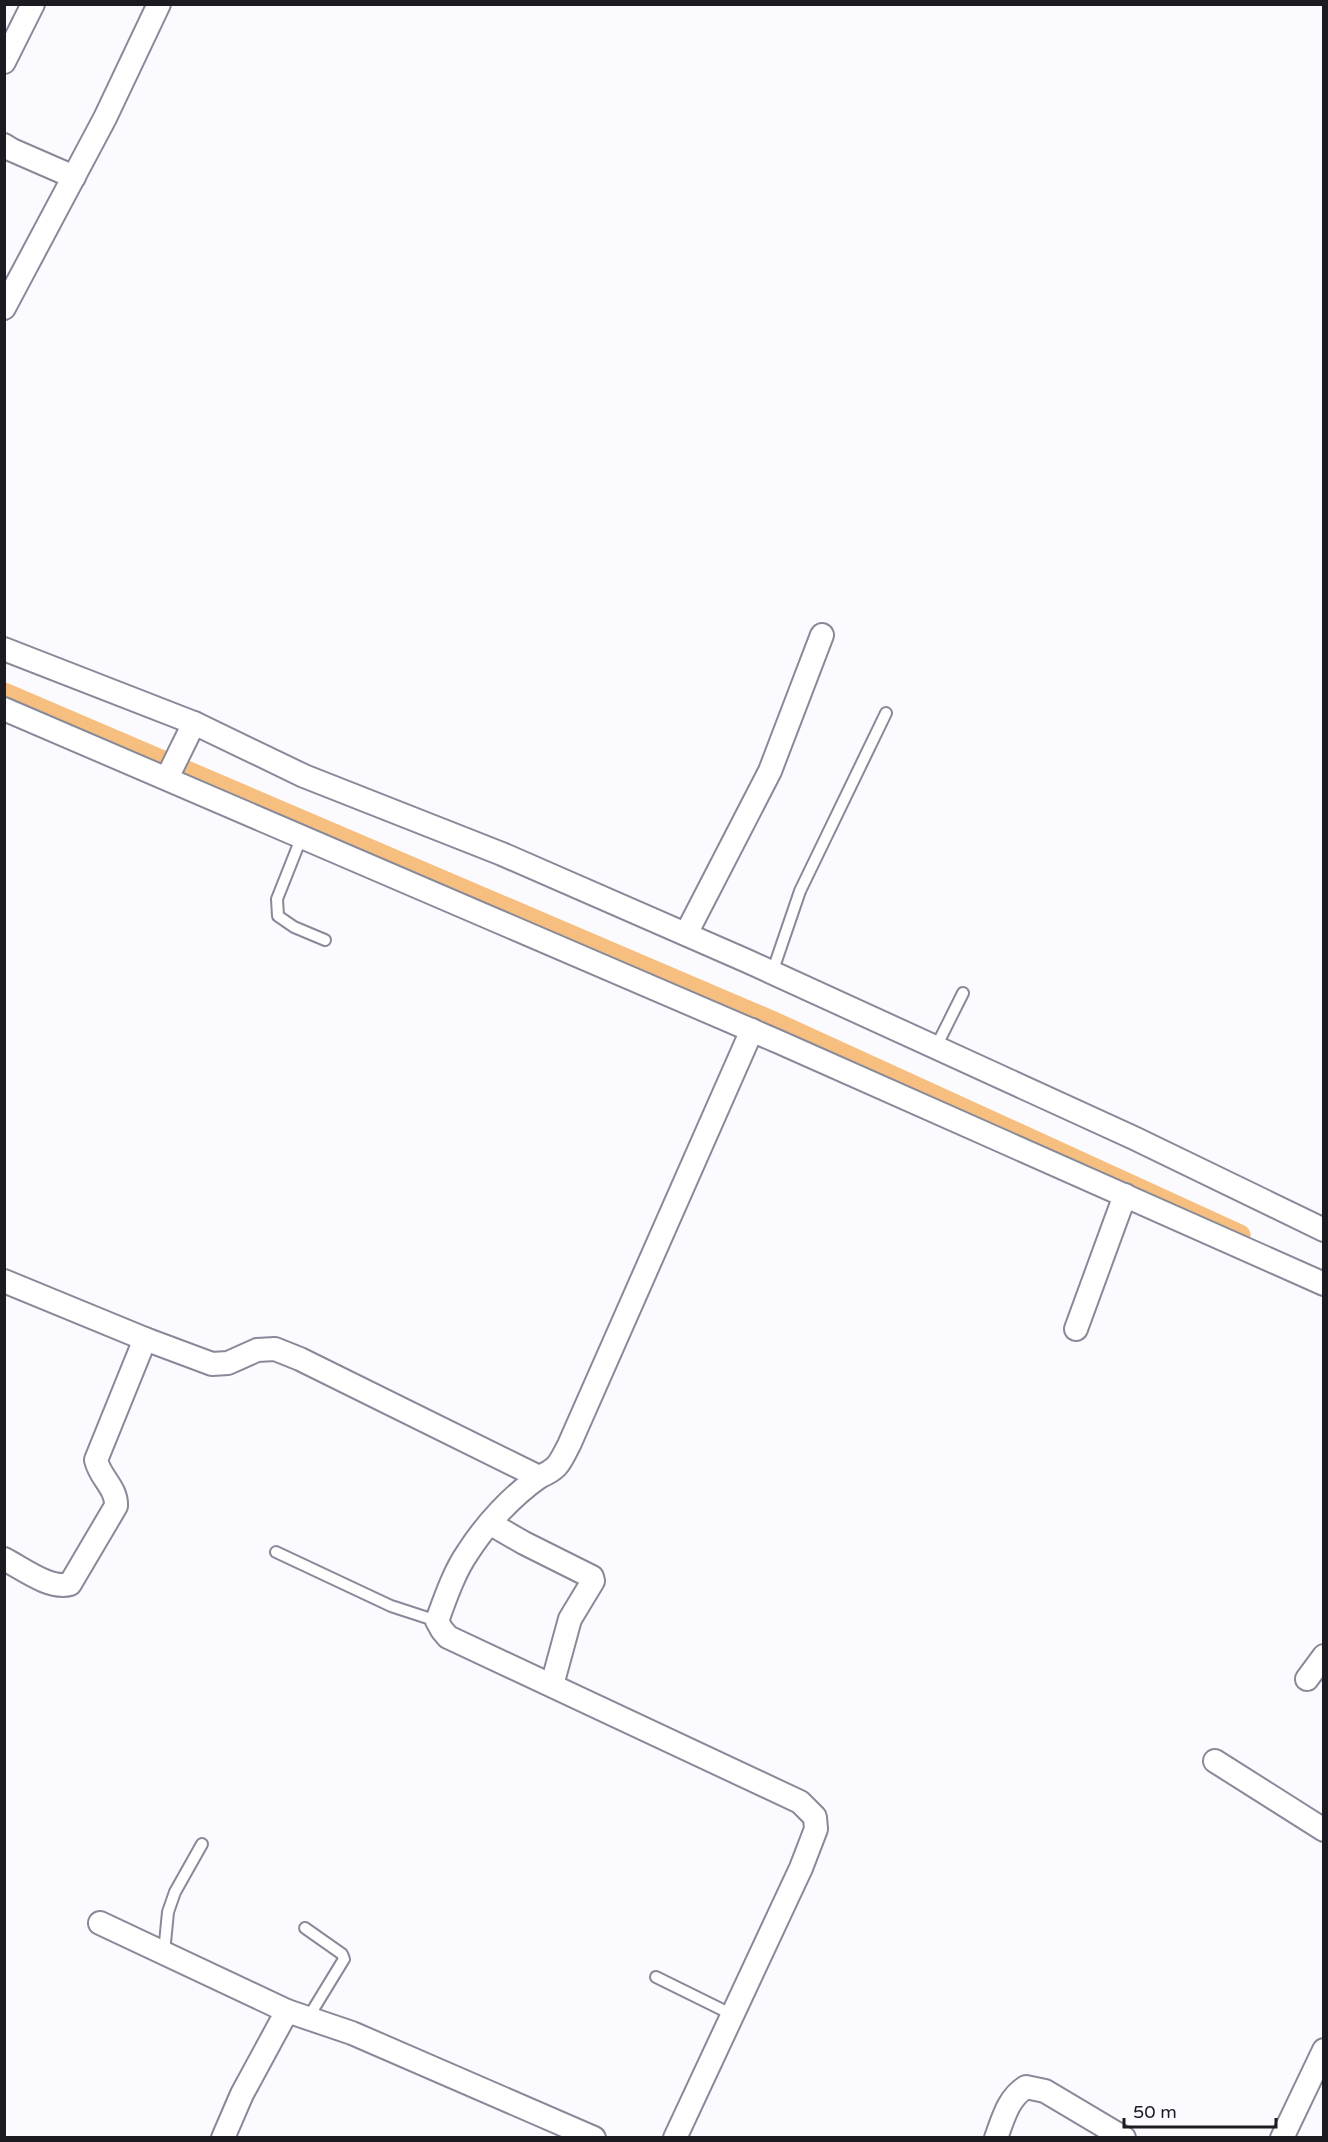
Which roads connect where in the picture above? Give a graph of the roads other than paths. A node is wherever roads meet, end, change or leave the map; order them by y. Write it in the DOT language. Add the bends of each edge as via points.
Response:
graph roads {
  1 [pos="33,4"];
  2 [pos="159,4"];
  3 [pos="4,62"];
  4 [pos="4,145"];
  5 [pos="74,177"];
  6 [pos="13,271"];
  7 [pos="4,308"];
  8 [pos="822,635"];
  9 [pos="4,649"];
  10 [pos="4,709"];
  11 [pos="886,713"];
  12 [pos="192,726"];
  13 [pos="169,775"];
  14 [pos="302,836"];
  15 [pos="686,934"];
  16 [pos="326,940"];
  17 [pos="772,973"];
  18 [pos="963,993"];
  19 [pos="752,1030"];
  20 [pos="936,1047"];
  21 [pos="1125,1195"];
  22 [pos="1323,1230"];
  23 [pos="4,1281"];
  24 [pos="1323,1284"];
  25 [pos="1076,1329"];
  26 [pos="145,1339"];
  27 [pos="539,1477"];
  28 [pos="491,1524"];
  29 [pos="276,1552"];
  30 [pos="4,1559"];
  31 [pos="436,1621"];
  32 [pos="1323,1656"];
  33 [pos="1307,1679"];
  34 [pos="552,1685"];
  35 [pos="1215,1761"];
  36 [pos="1323,1830"];
  37 [pos="202,1844"];
  38 [pos="100,1923"];
  39 [pos="305,1928"];
  40 [pos="164,1953"];
  41 [pos="656,1977"];
  42 [pos="298,2014"];
  43 [pos="733,2015"];
  44 [pos="1323,2050"];
  45 [pos="223,2138"];
  46 [pos="594,2138"];
  47 [pos="675,2138"];
  48 [pos="996,2138"];
  49 [pos="1124,2138"];
  50 [pos="1282,2138"];
  1 -- 3 [label="street"];
  2 -- 5 [label="street"];
  4 -- 5 [label="street"];
  5 -- 6 [label="street"];
  6 -- 7 [label="street"];
  8 -- 15 [label="street" via="770,771"];
  9 -- 12 [label="street"];
  10 -- 13 [label="street"];
  11 -- 17 [label="lane" via="800,891"];
  12 -- 13 [label="street"];
  12 -- 15 [label="street"];
  13 -- 14 [label="street"];
  14 -- 16 [label="lane" via="278,899 279,916"];
  14 -- 19 [label="street"];
  15 -- 17 [label="street"];
  17 -- 20 [label="street"];
  18 -- 20 [label="lane"];
  19 -- 21 [label="street"];
  19 -- 27 [label="street" via="569,1445 559,1465"];
  20 -- 22 [label="street"];
  21 -- 24 [label="street"];
  21 -- 25 [label="street"];
  23 -- 26 [label="street"];
  26 -- 27 [label="street" via="212,1364 228,1363 257,1350 275,1349"];
  26 -- 30 [label="street" via="96,1460 98,1470 116,1494 116,1506 70,1584 62,1586 43,1580"];
  27 -- 28 [label="street"];
  28 -- 31 [label="street" via="466,1554"];
  28 -- 34 [label="street" via="592,1577 570,1620"];
  29 -- 31 [label="lane" via="391,1606"];
  31 -- 34 [label="street" via="448,1637"];
  32 -- 33 [label="street"];
  34 -- 43 [label="street" via="800,1802 815,1817 816,1829 801,1868"];
  35 -- 36 [label="street"];
  37 -- 40 [label="lane" via="168,1912"];
  38 -- 40 [label="street"];
  39 -- 42 [label="lane" via="344,1959"];
  40 -- 42 [label="street"];
  41 -- 43 [label="lane"];
  42 -- 45 [label="street" via="242,2094"];
  42 -- 46 [label="street" via="352,2033"];
  43 -- 47 [label="street"];
  44 -- 50 [label="street"];
  48 -- 49 [label="street" via="1009,2104 1026,2087 1045,2091"];
}
